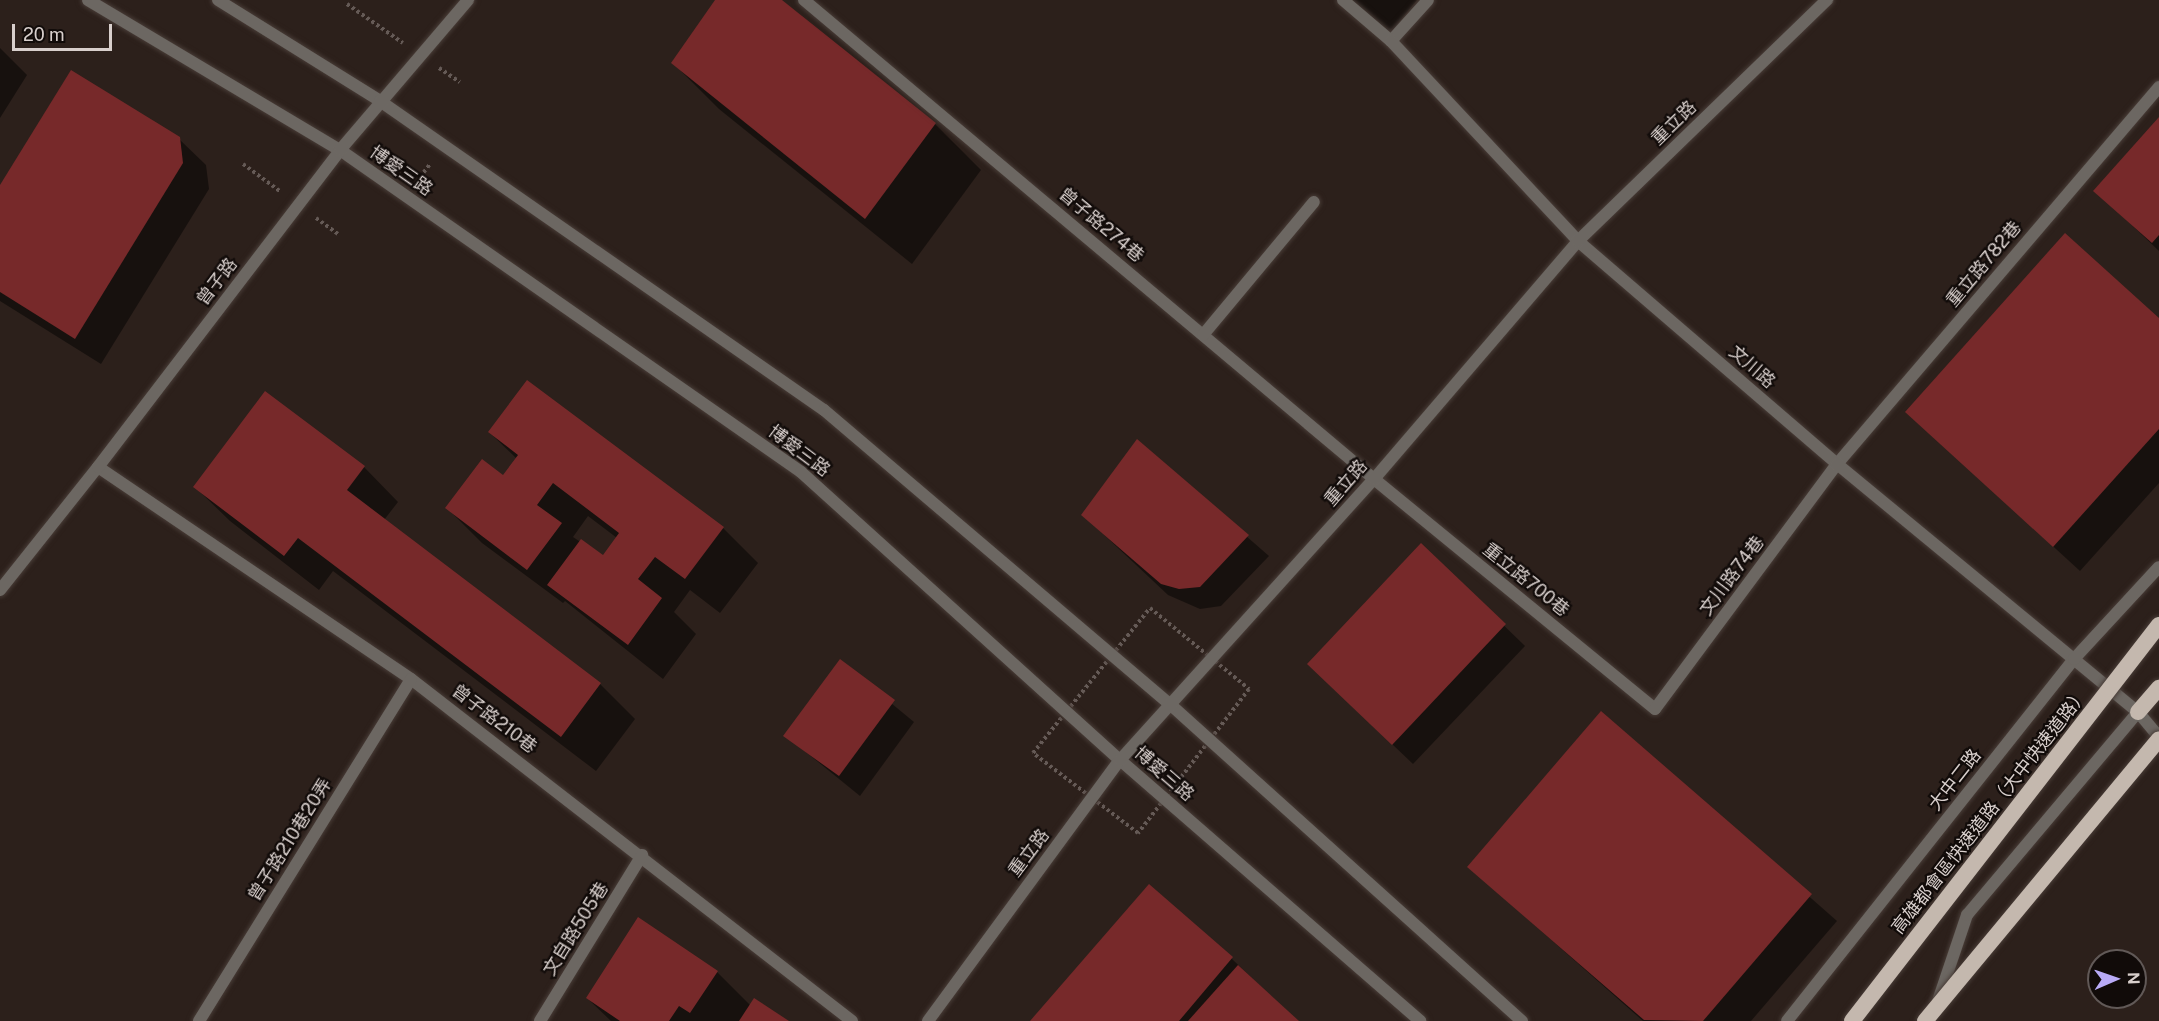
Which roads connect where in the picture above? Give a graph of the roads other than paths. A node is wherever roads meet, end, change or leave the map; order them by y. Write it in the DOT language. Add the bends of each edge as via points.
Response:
graph roads {
  1 [pos="88,0"];
  2 [pos="218,0"];
  3 [pos="468,0"];
  4 [pos="804,0"];
  5 [pos="1343,0"];
  6 [pos="1428,0"];
  7 [pos="1827,0"];
  8 [pos="1391,41"];
  9 [pos="2159,87"];
  10 [pos="380,101"];
  11 [pos="340,150"];
  12 [pos="1314,202"];
  13 [pos="1578,241"];
  14 [pos="1203,335"];
  15 [pos="1837,464"];
  16 [pos="99,467"];
  17 [pos="1374,478"];
  18 [pos="2159,567"];
  19 [pos="0,590"];
  20 [pos="2159,625"];
  21 [pos="2074,659"];
  22 [pos="411,679"];
  23 [pos="2159,688"];
  24 [pos="1172,706"];
  25 [pos="1655,709"];
  26 [pos="2138,712"];
  27 [pos="2159,736"];
  28 [pos="1120,760"];
  29 [pos="642,855"];
  30 [pos="1929,1017"];
  31 [pos="199,1021"];
  32 [pos="540,1021"];
  33 [pos="852,1021"];
  34 [pos="928,1021"];
  35 [pos="1420,1021"];
  36 [pos="1522,1021"];
  37 [pos="1787,1021"];
  38 [pos="1852,1021"];
  1 -- 11 [label="street, 博愛三路"];
  2 -- 10 [label="street"];
  3 -- 10 [label="street, 曾子路"];
  4 -- 14 [label="street, 曾子路274巷"];
  5 -- 8 [label="street, 文川路"];
  6 -- 8 [label="street"];
  7 -- 13 [label="street, 重立路"];
  8 -- 13 [label="street, 文川路"];
  9 -- 15 [label="street, 重立路782巷"];
  10 -- 11 [label="street, 曾子路"];
  10 -- 24 [label="street" via="824,410"];
  11 -- 16 [label="street, 曾子路"];
  11 -- 28 [label="street, 博愛三路" via="801,472"];
  12 -- 14 [label="street"];
  13 -- 15 [label="street, 文川路"];
  13 -- 17 [label="street, 重立路"];
  14 -- 17 [label="street, 曾子路274巷"];
  15 -- 21 [label="street, 文川路"];
  15 -- 25 [label="street, 文川路74巷"];
  16 -- 19 [label="street, 曾子路"];
  16 -- 22 [label="street, 曾子路210巷"];
  17 -- 24 [label="street, 重立路"];
  17 -- 25 [label="street, 重立路700巷"];
  18 -- 21 [label="street, 大中二路"];
  20 -- 38 [label="highway, 高雄都會區快速道路（大中快速道路）, bridge"];
  21 -- 26 [label="street, 文川路"];
  21 -- 37 [label="street, 大中二路"];
  22 -- 29 [label="street, 曾子路210巷"];
  22 -- 31 [label="street, 曾子路210巷20弄"];
  23 -- 26 [label="highway"];
  24 -- 28 [label="street, 重立路"];
  24 -- 36 [label="street"];
  26 -- 27 [label="street, 文川路"];
  26 -- 30 [label="street" via="1967,915"];
  27 -- 30 [label="highway, bridge"];
  28 -- 34 [label="street, 重立路"];
  28 -- 35 [label="street, 博愛三路"];
  29 -- 32 [label="street, 文自路505巷"];
  29 -- 33 [label="street, 曾子路210巷"];
}
